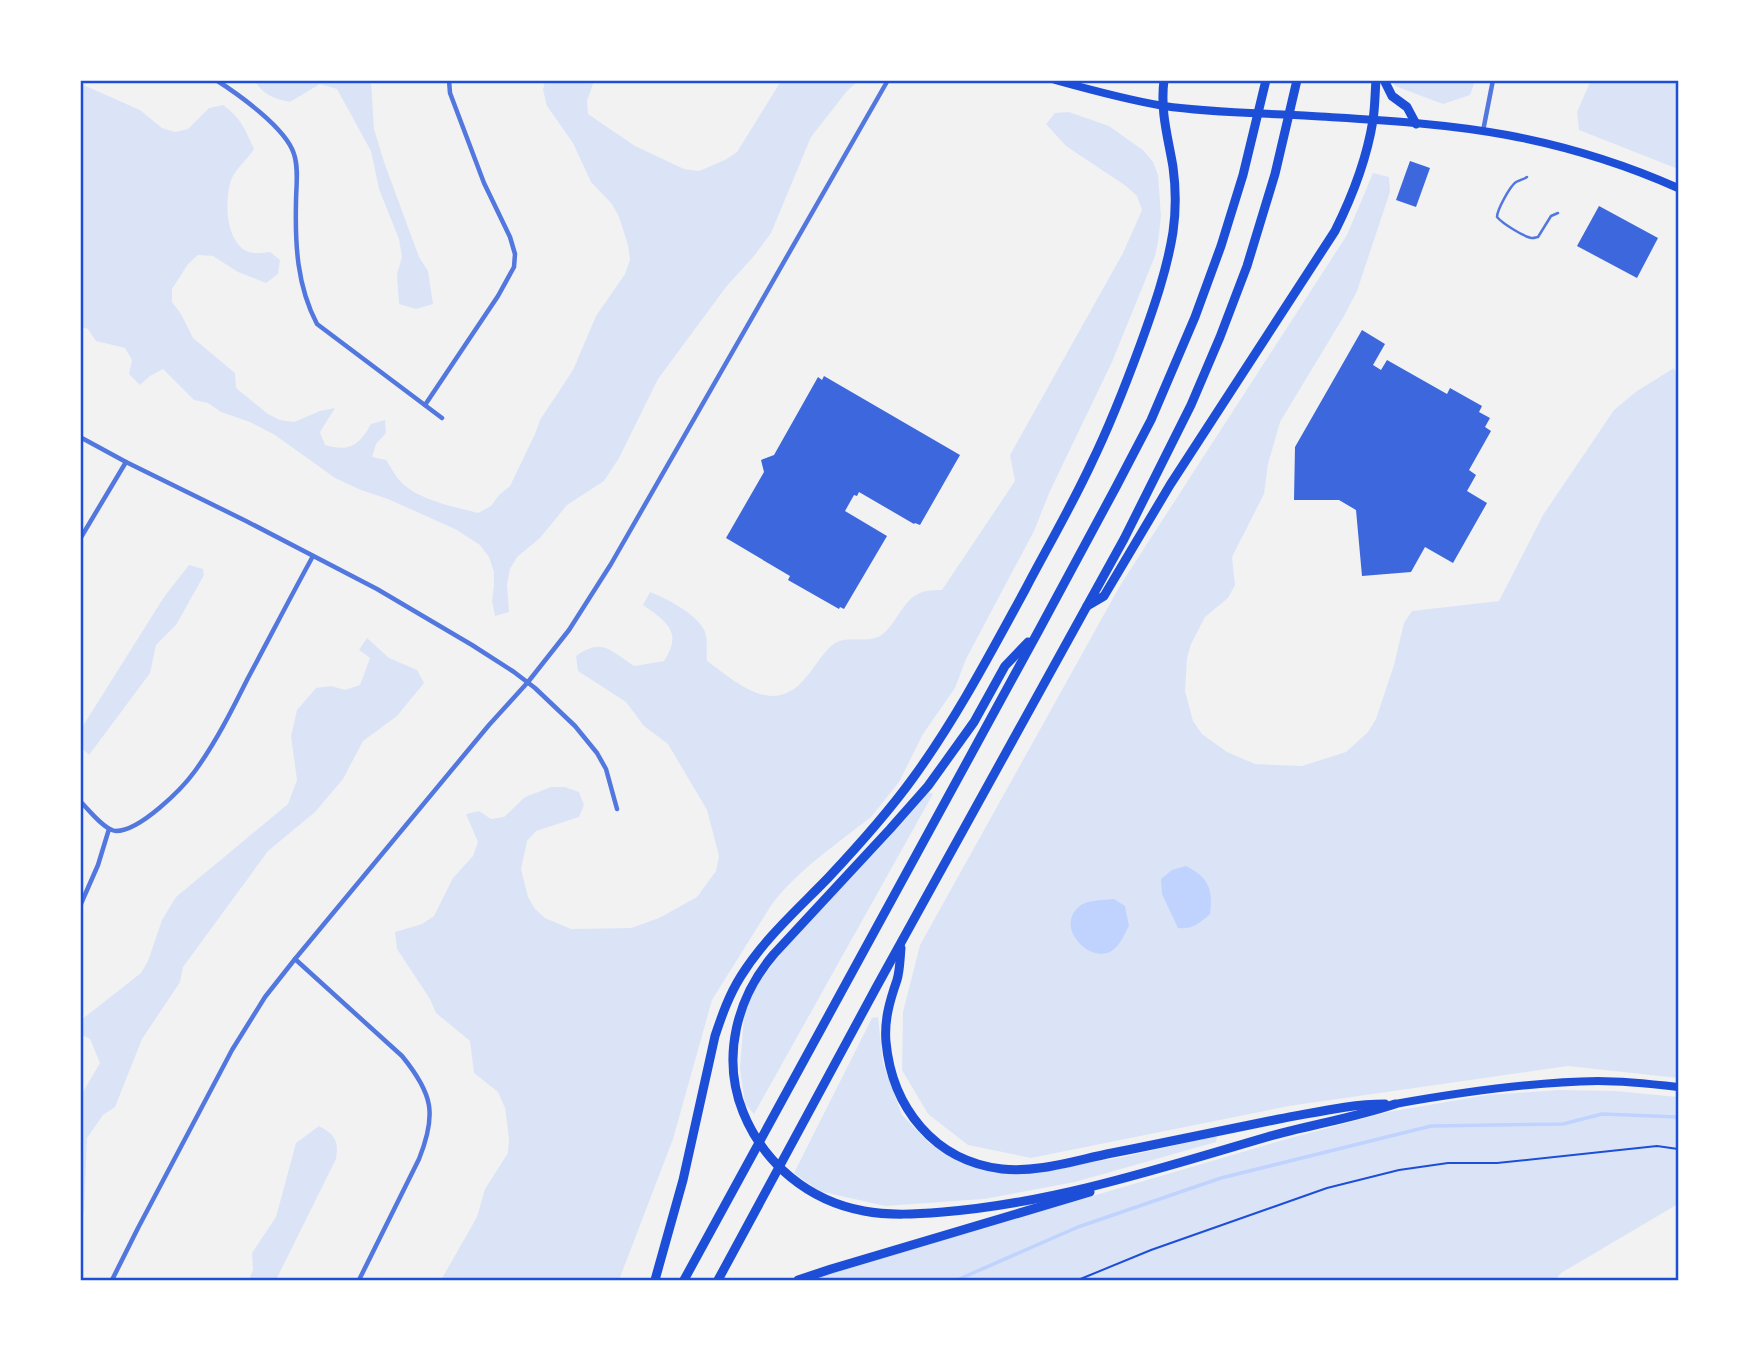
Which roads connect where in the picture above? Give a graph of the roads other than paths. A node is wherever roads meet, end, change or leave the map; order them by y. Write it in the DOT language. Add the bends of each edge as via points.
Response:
graph roads {
  1 [pos="215,80"];
  2 [pos="449,80"];
  3 [pos="888,80"];
  4 [pos="1055,80"];
  5 [pos="1164,80"];
  6 [pos="1266,80"];
  7 [pos="1297,80"];
  8 [pos="1376,80"];
  9 [pos="1384,80"];
  10 [pos="1493,80"];
  11 [pos="1162,106"];
  12 [pos="1373,120"];
  13 [pos="1416,124"];
  14 [pos="1483,131"];
  15 [pos="1527,177"];
  16 [pos="1678,188"];
  17 [pos="1559,213"];
  18 [pos="425,405"];
  19 [pos="442,418"];
  20 [pos="80,437"];
  21 [pos="125,462"];
  22 [pos="80,539"];
  23 [pos="313,555"];
  24 [pos="1086,607"];
  25 [pos="1039,631"];
  26 [pos="528,682"];
  27 [pos="80,801"];
  28 [pos="617,809"];
  29 [pos="109,829"];
  30 [pos="80,906"];
  31 [pos="901,943"];
  32 [pos="295,959"];
  33 [pos="1678,1087"];
  34 [pos="1395,1104"];
  35 [pos="1158,1169"];
  36 [pos="112,1280"];
  37 [pos="359,1280"];
  38 [pos="655,1280"];
  39 [pos="684,1280"];
  40 [pos="718,1280"];
  41 [pos="798,1280"];
  1 -- 18 [label="street" via="269,120 294,153 297,256 304,296 317,324"];
  2 -- 18 [label="street" via="484,183 515,254 498,296"];
  3 -- 26 [label="street" via="611,564 569,630"];
  4 -- 11 [label="highway"];
  5 -- 11 [label="highway"];
  6 -- 25 [label="highway" via="1232,210 1190,329 1134,454"];
  7 -- 24 [label="highway" via="1251,254 1206,370 1159,472"];
  8 -- 12 [label="highway"];
  9 -- 13 [label="highway"];
  10 -- 14 [label="street"];
  11 -- 12 [label="highway"];
  11 -- 38 [label="highway" via="1175,191 1171,241 1149,321 1106,431 979,674 929,756 867,835 740,977 715,1036 680,1193"];
  12 -- 13 [label="highway"];
  12 -- 24 [label="highway" via="1354,186 1329,242 1170,485 1104,596"];
  13 -- 14 [label="highway"];
  14 -- 16 [label="highway" via="1575,150"];
  15 -- 17 [label="lane" via="1515,183 1497,212 1501,222 1532,238"];
  18 -- 19 [label="street"];
  20 -- 21 [label="street"];
  21 -- 22 [label="street"];
  21 -- 23 [label="street"];
  23 -- 26 [label="street"];
  23 -- 29 [label="street" via="195,771 142,821 120,831"];
  24 -- 31 [label="highway"];
  25 -- 35 [label="highway" via="1005,666 974,722 928,786 757,975 736,1029 737,1091 751,1129 781,1170 822,1198 862,1211 916,1214 1006,1205"];
  25 -- 39 [label="highway"];
  26 -- 28 [label="street" via="597,753"];
  26 -- 32 [label="street"];
  27 -- 29 [label="street"];
  29 -- 30 [label="street"];
  31 -- 34 [label="highway" via="886,1027 897,1088 925,1132 978,1164 1013,1169 1048,1166 1300,1115"];
  31 -- 40 [label="highway"];
  32 -- 36 [label="street" via="232,1050"];
  32 -- 37 [label="street" via="402,1056 417,1074 431,1111 419,1159"];
  33 -- 34 [label="highway" via="1574,1082"];
  34 -- 35 [label="highway"];
  35 -- 41 [label="highway"];
}
